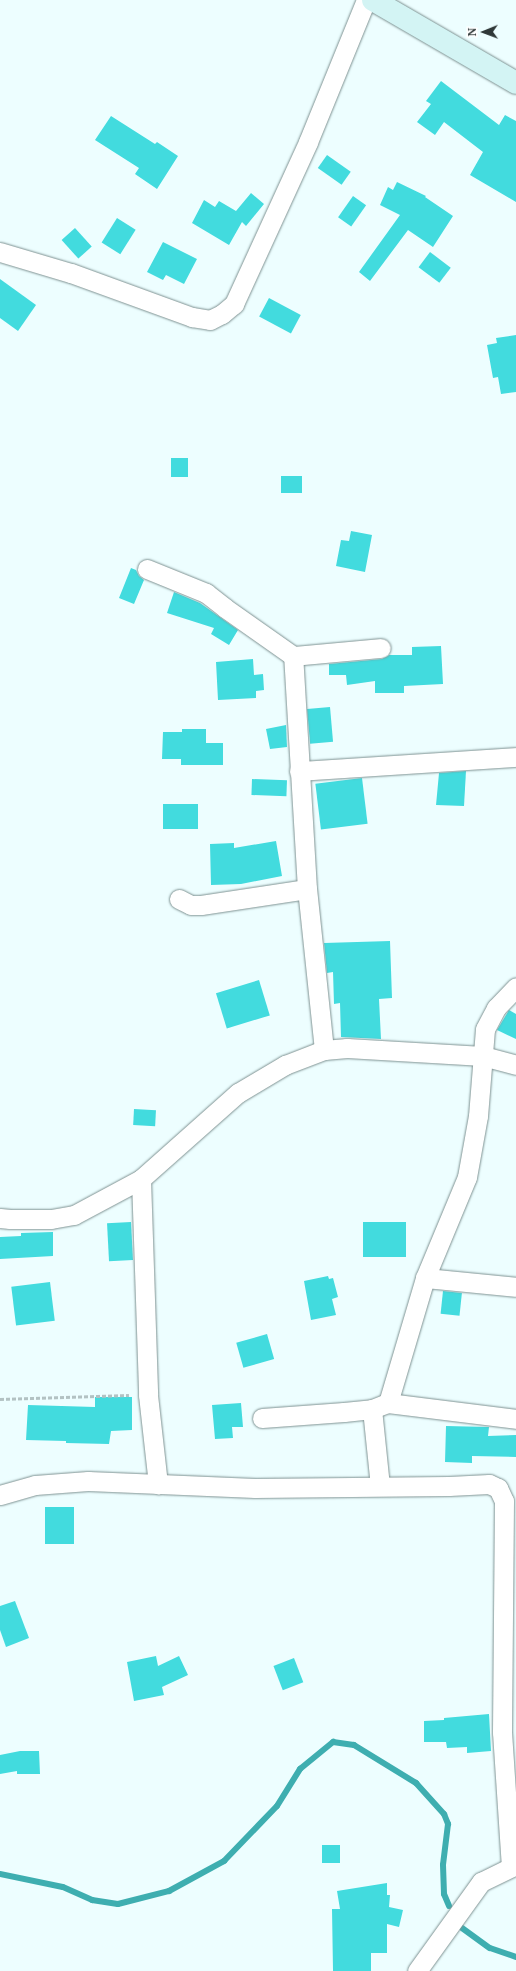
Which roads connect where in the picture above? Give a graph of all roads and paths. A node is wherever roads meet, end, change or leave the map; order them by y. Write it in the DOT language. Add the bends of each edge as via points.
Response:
graph roads {
  1 [pos="366,0"];
  2 [pos="373,0"];
  3 [pos="516,83"];
  4 [pos="0,252"];
  5 [pos="147,569"];
  6 [pos="381,648"];
  7 [pos="293,656"];
  8 [pos="516,758"];
  9 [pos="299,771"];
  10 [pos="307,888"];
  11 [pos="179,899"];
  12 [pos="516,987"];
  13 [pos="324,1050"];
  14 [pos="483,1056"];
  15 [pos="516,1064"];
  16 [pos="141,1179"];
  17 [pos="0,1218"];
  18 [pos="425,1278"];
  19 [pos="516,1288"];
  20 [pos="148,1395"];
  21 [pos="0,1399"];
  22 [pos="380,1406"];
  23 [pos="262,1418"];
  24 [pos="516,1419"];
  25 [pos="158,1484"];
  26 [pos="380,1486"];
  27 [pos="0,1495"];
  28 [pos="509,1602"];
  29 [pos="514,1866"];
  30 [pos="417,1971"];
  1 -- 4 [label="street" via="308,142 234,304 222,314 210,320 192,317"];
  2 -- 3 [label="street"];
  5 -- 7 [label="street" via="206,592"];
  6 -- 7 [label="street"];
  7 -- 9 [label="street"];
  8 -- 9 [label="street"];
  9 -- 10 [label="street"];
  10 -- 11 [label="street" via="201,905 191,905"];
  10 -- 13 [label="street"];
  12 -- 14 [label="street" via="496,1008 485,1029"];
  13 -- 14 [label="street" via="347,1048"];
  13 -- 16 [label="street" via="285,1066 238,1093"];
  14 -- 15 [label="street"];
  14 -- 18 [label="street" via="478,1116 467,1177"];
  16 -- 17 [label="street" via="74,1215 52,1219"];
  16 -- 20 [label="street"];
  18 -- 19 [label="street"];
  18 -- 22 [label="street"];
  20 -- 21 [label="path"];
  20 -- 25 [label="street"];
  22 -- 23 [label="street"];
  22 -- 24 [label="street"];
  22 -- 26 [label="street"];
  25 -- 26 [label="street" via="255,1488"];
  25 -- 27 [label="street" via="81,1482 35,1485"];
  26 -- 28 [label="street" via="489,1484 498,1488 504,1501"];
  28 -- 29 [label="street" via="502,1732"];
  29 -- 30 [label="street" via="482,1882"];
}
